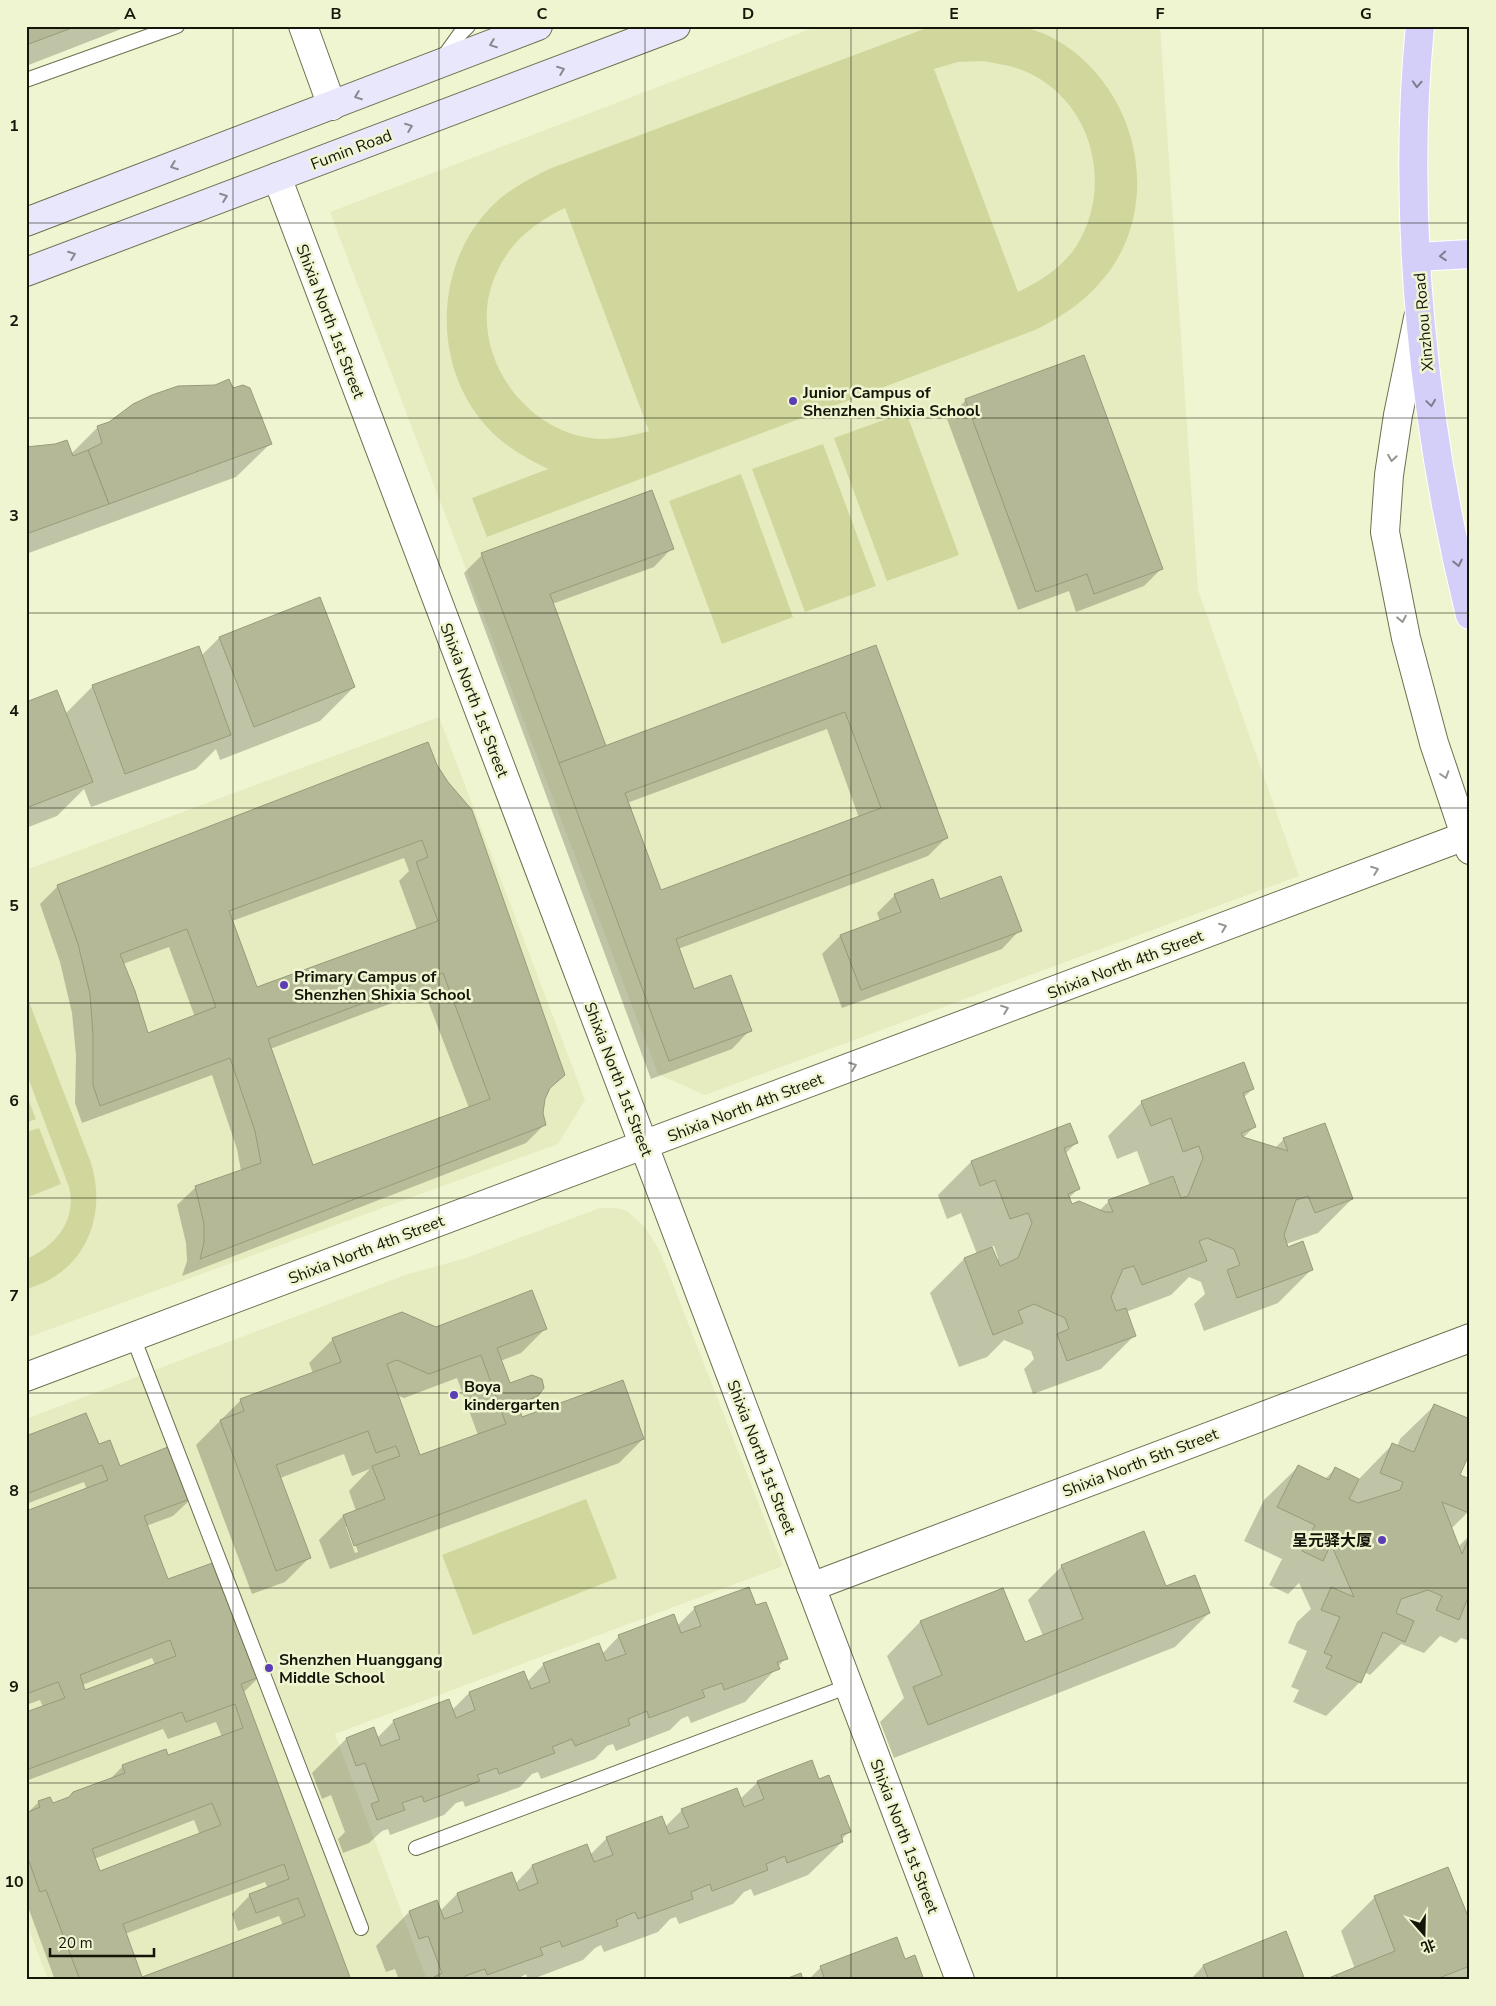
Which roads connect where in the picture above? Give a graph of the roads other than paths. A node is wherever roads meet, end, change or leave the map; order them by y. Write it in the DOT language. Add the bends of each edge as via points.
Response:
graph roads {
  1 [pos="177,26"];
  2 [pos="303,26"];
  3 [pos="468,26"];
  4 [pos="538,26"];
  5 [pos="676,26"];
  6 [pos="1419,29"];
  7 [pos="437,66"];
  8 [pos="26,80"];
  9 [pos="332,106"];
  10 [pos="277,177"];
  11 [pos="26,222"];
  12 [pos="1470,254"];
  13 [pos="1417,257"];
  14 [pos="26,272"];
  15 [pos="1420,307"];
  16 [pos="1470,615"];
  17 [pos="1467,843"];
  18 [pos="644,1145"];
  19 [pos="133,1337"];
  20 [pos="1470,1338"];
  21 [pos="26,1377"];
  22 [pos="811,1587"];
  23 [pos="848,1686"];
  24 [pos="416,1848"];
  25 [pos="362,1928"];
  26 [pos="960,1980"];
  1 -- 8 [label="lane"];
  2 -- 9 [label="street"];
  3 -- 7 [label="lane"];
  4 -- 7 [label="main road, one-way"];
  10 -- 5 [label="main road, Fumin Road, one-way"];
  6 -- 13 [label="main road, Xinzhou Road, one-way" via="1413,156"];
  7 -- 9 [label="main road, one-way"];
  9 -- 11 [label="main road, one-way"];
  14 -- 10 [label="main road, Fumin Road, one-way"];
  10 -- 18 [label="street, Shixia North 1st Street"];
  12 -- 13 [label="main road, one-way"];
  13 -- 15 [label="main road, Xinzhou Road"];
  15 -- 16 [label="main road, Xinzhou Road, one-way" via="1439,461"];
  15 -- 17 [label="street, one-way" via="1398,415 1385,532 1406,638 1434,743"];
  18 -- 17 [label="street, Shixia North 4th Street, one-way"];
  18 -- 19 [label="street, Shixia North 4th Street"];
  18 -- 22 [label="street, Shixia North 1st Street"];
  19 -- 21 [label="street, Shixia North 4th Street"];
  19 -- 25 [label="lane"];
  20 -- 22 [label="street, Shixia North 5th Street"];
  22 -- 23 [label="street, Shixia North 1st Street"];
  23 -- 24 [label="lane"];
  23 -- 26 [label="street, Shixia North 1st Street"];
}
